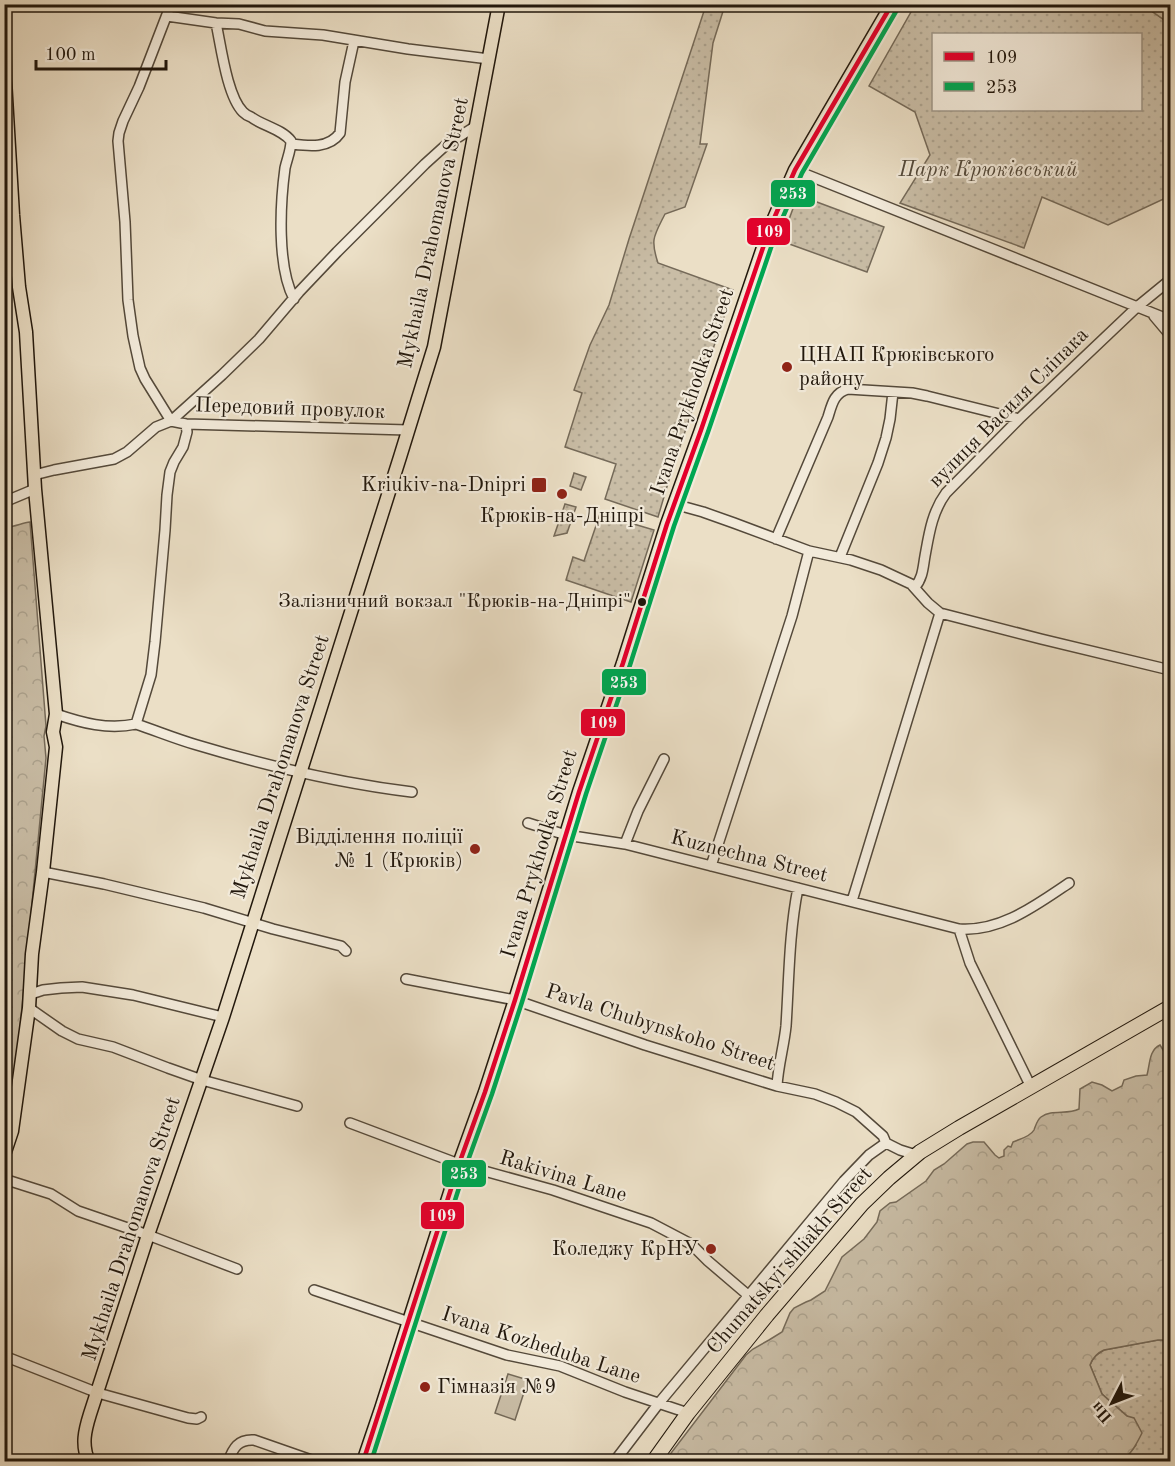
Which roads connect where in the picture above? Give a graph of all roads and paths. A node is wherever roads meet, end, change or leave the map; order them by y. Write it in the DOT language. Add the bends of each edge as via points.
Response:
graph roads {
  1 [pos="171,4"];
  2 [pos="499,4"];
  3 [pos="892,4"];
  4 [pos="4,12"];
  5 [pos="167,16"];
  6 [pos="216,23"];
  7 [pos="354,41"];
  8 [pos="489,59"];
  9 [pos="476,126"];
  10 [pos="292,144"];
  11 [pos="795,170"];
  12 [pos="1170,280"];
  13 [pos="294,299"];
  14 [pos="1137,308"];
  15 [pos="1152,314"];
  16 [pos="1170,320"];
  17 [pos="1170,334"];
  18 [pos="892,392"];
  19 [pos="1018,419"];
  20 [pos="171,421"];
  21 [pos="186,424"];
  22 [pos="408,430"];
  23 [pos="34,475"];
  24 [pos="35,489"];
  25 [pos="4,502"];
  26 [pos="674,504"];
  27 [pos="776,539"];
  28 [pos="808,551"];
  29 [pos="840,557"];
  30 [pos="915,587"];
  31 [pos="940,612"];
  32 [pos="1170,670"];
  33 [pos="56,714"];
  34 [pos="136,724"];
  35 [pos="664,759"];
  36 [pos="299,772"];
  37 [pos="412,792"];
  38 [pos="528,823"];
  39 [pos="566,835"];
  40 [pos="625,844"];
  41 [pos="711,866"];
  42 [pos="43,872"];
  43 [pos="1069,883"];
  44 [pos="798,888"];
  45 [pos="852,901"];
  46 [pos="252,923"];
  47 [pos="959,929"];
  48 [pos="346,951"];
  49 [pos="406,979"];
  50 [pos="31,994"];
  51 [pos="515,1000"];
  52 [pos="1170,1007"];
  53 [pos="29,1008"];
  54 [pos="223,1017"];
  55 [pos="202,1080"];
  56 [pos="777,1086"];
  57 [pos="1030,1087"];
  58 [pos="297,1106"];
  59 [pos="350,1124"];
  60 [pos="886,1143"];
  61 [pos="4,1155"];
  62 [pos="916,1155"];
  63 [pos="459,1164"];
  64 [pos="4,1179"];
  65 [pos="148,1235"];
  66 [pos="237,1269"];
  67 [pos="314,1290"];
  68 [pos="749,1296"];
  69 [pos="409,1321"];
  70 [pos="4,1356"];
  71 [pos="98,1393"];
  72 [pos="659,1402"];
  73 [pos="688,1413"];
  74 [pos="201,1417"];
  75 [pos="89,1461"];
  76 [pos="228,1461"];
  77 [pos="317,1461"];
  78 [pos="363,1461"];
  79 [pos="614,1461"];
  80 [pos="653,1461"];
  1 -- 5 [label="street"];
  2 -- 8 [label="main road, Mykhaila Drahomanova Street"];
  3 -- 11 [label="main road, Ivana Prykhodka Street"];
  4 -- 23 [label="main road" via="8,147 26,332"];
  5 -- 6 [label="street"];
  5 -- 20 [label="street" via="118,141 128,300 137,359"];
  6 -- 7 [label="street"];
  6 -- 10 [label="street" via="228,80 242,111 285,135"];
  7 -- 8 [label="street"];
  7 -- 10 [label="street" via="340,133 323,144"];
  8 -- 9 [label="main road, Mykhaila Drahomanova Street"];
  9 -- 13 [label="street" via="431,158"];
  9 -- 22 [label="main road, Mykhaila Drahomanova Street" via="434,347"];
  10 -- 13 [label="street" via="283,182 281,230 286,279"];
  11 -- 14 [label="street"];
  11 -- 26 [label="main road, Ivana Prykhodka Street" via="769,230"];
  12 -- 14 [label="street, вулиця Василя Сліпака"];
  13 -- 20 [label="street" via="237,361"];
  14 -- 15 [label="street"];
  14 -- 19 [label="street, вулиця Василя Сліпака"];
  15 -- 16 [label="street"];
  15 -- 17 [label="street"];
  18 -- 19 [label="street" via="927,396"];
  18 -- 27 [label="street" via="848,389 834,399"];
  18 -- 29 [label="street" via="886,438"];
  19 -- 30 [label="street, вулиця Василя Сліпака" via="939,504 932,520 922,576"];
  20 -- 21 [label="street, Передовий провулок"];
  20 -- 23 [label="street" via="156,427 114,459"];
  21 -- 22 [label="street, Передовий провулок"];
  21 -- 34 [label="street" via="183,447 170,472 151,675"];
  22 -- 36 [label="main road, Mykhaila Drahomanova Street"];
  23 -- 24 [label="main road"];
  24 -- 25 [label="street"];
  24 -- 33 [label="main road"];
  26 -- 27 [label="street"];
  26 -- 39 [label="main road, Ivana Prykhodka Street"];
  27 -- 28 [label="street"];
  28 -- 29 [label="street"];
  28 -- 41 [label="street"];
  29 -- 30 [label="street" via="881,570"];
  30 -- 31 [label="street"];
  31 -- 32 [label="street"];
  31 -- 45 [label="street"];
  33 -- 34 [label="street" via="104,727"];
  33 -- 42 [label="main road"];
  34 -- 36 [label="street"];
  35 -- 40 [label="street"];
  36 -- 37 [label="street"];
  36 -- 46 [label="main road, Mykhaila Drahomanova Street"];
  38 -- 39 [label="street, Kuznechna Street"];
  39 -- 40 [label="street, Kuznechna Street"];
  39 -- 51 [label="main road, Ivana Prykhodka Street"];
  40 -- 41 [label="street, Kuznechna Street"];
  41 -- 44 [label="street, Kuznechna Street"];
  42 -- 46 [label="street"];
  42 -- 50 [label="main road"];
  43 -- 47 [label="street, Kuznechna Street" via="1015,917 983,928"];
  44 -- 45 [label="street, Kuznechna Street"];
  44 -- 56 [label="street"];
  45 -- 47 [label="street, Kuznechna Street"];
  46 -- 48 [label="street" via="340,946"];
  46 -- 54 [label="main road, Mykhaila Drahomanova Street"];
  47 -- 57 [label="street" via="970,963"];
  49 -- 51 [label="street, Pavla Chubynskoho Street"];
  50 -- 53 [label="main road"];
  50 -- 54 [label="street" via="82,987"];
  51 -- 56 [label="street, Pavla Chubynskoho Street"];
  51 -- 63 [label="main road, Ivana Prykhodka Street"];
  52 -- 57 [label="highway, Chumatskyi shliakh Street"];
  53 -- 55 [label="street" via="78,1039 112,1047"];
  53 -- 61 [label="main road" via="12,1131"];
  54 -- 55 [label="main road, Mykhaila Drahomanova Street"];
  55 -- 58 [label="street"];
  55 -- 65 [label="main road, Mykhaila Drahomanova Street"];
  56 -- 60 [label="street, Pavla Chubynskoho Street" via="815,1094 856,1112"];
  57 -- 62 [label="highway, Chumatskyi shliakh Street"];
  59 -- 63 [label="street, Rakivina Lane"];
  60 -- 62 [label="street"];
  60 -- 68 [label="street" via="844,1181"];
  62 -- 73 [label="highway, Chumatskyi shliakh Street" via="862,1204"];
  63 -- 68 [label="street, Rakivina Lane" via="553,1190 658,1226 691,1244"];
  63 -- 69 [label="main road, Ivana Prykhodka Street"];
  64 -- 65 [label="street" via="51,1194 78,1211"];
  65 -- 66 [label="street"];
  65 -- 71 [label="main road, Mykhaila Drahomanova Street"];
  67 -- 69 [label="street, Ivana Kozheduba Lane"];
  68 -- 72 [label="street"];
  69 -- 72 [label="street, Ivana Kozheduba Lane" via="507,1355 560,1366"];
  69 -- 78 [label="main road, Ivana Prykhodka Street"];
  70 -- 71 [label="street"];
  71 -- 74 [label="street" via="188,1418"];
  71 -- 75 [label="main road, Mykhaila Drahomanova Street" via="85,1431"];
  72 -- 73 [label="street, Ivana Kozheduba Lane"];
  72 -- 79 [label="street"];
  73 -- 80 [label="highway, Chumatskyi shliakh Street"];
  76 -- 77 [label="street" via="233,1448 246,1439"];
}
